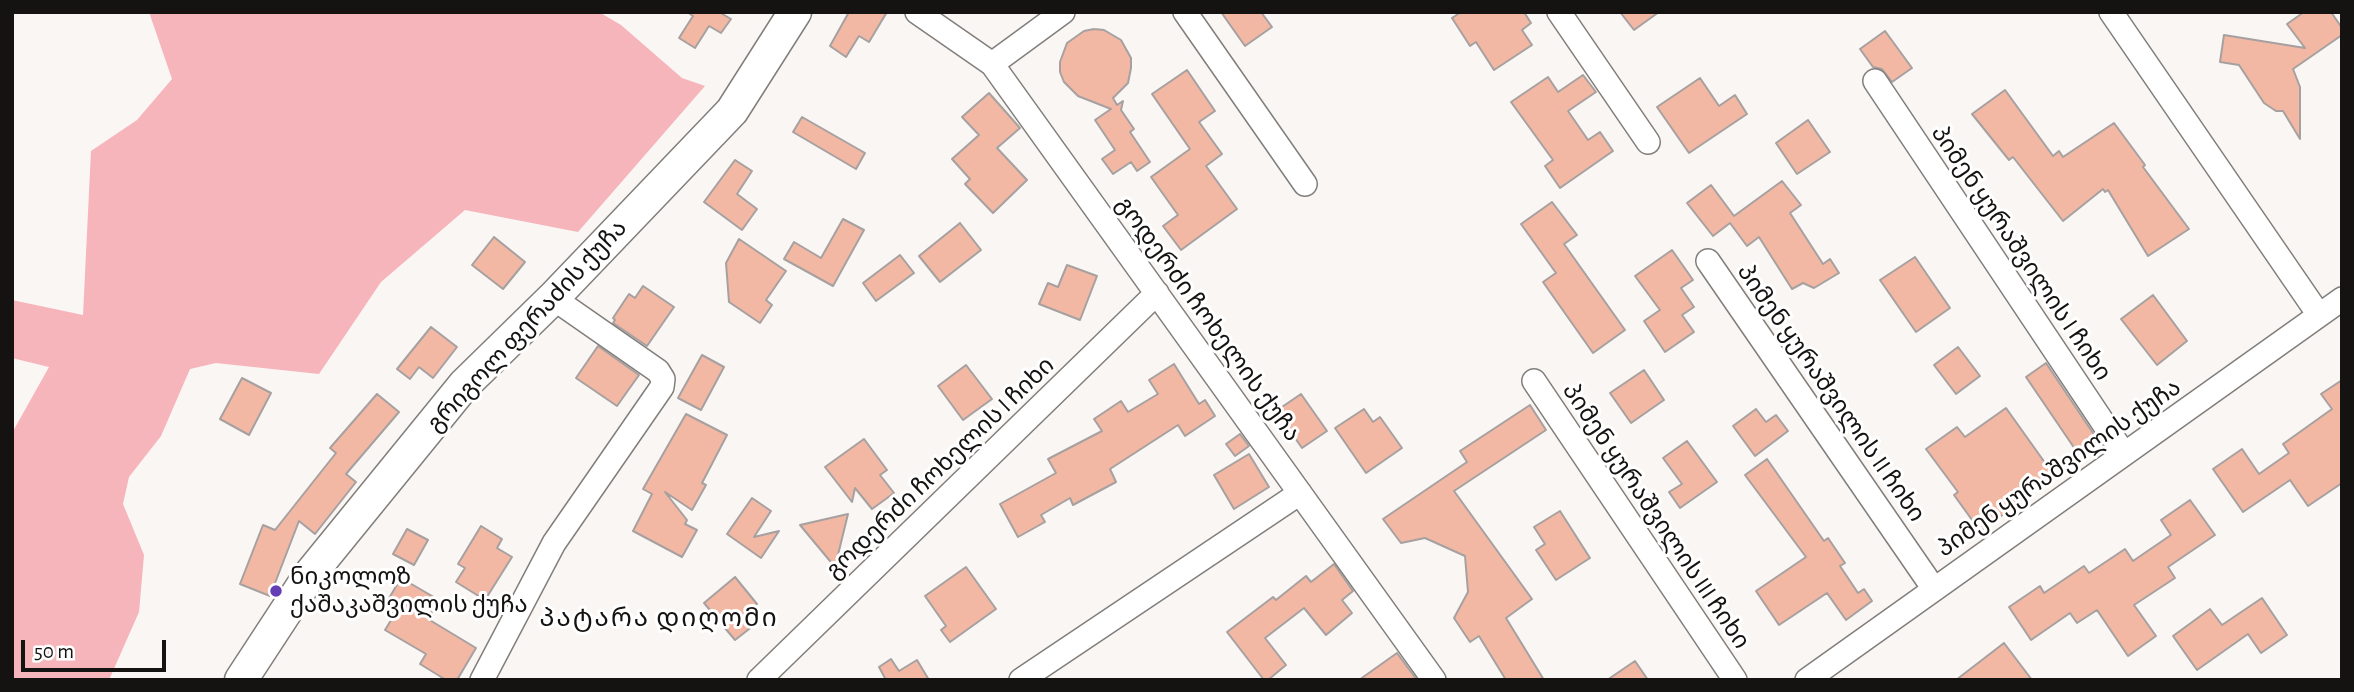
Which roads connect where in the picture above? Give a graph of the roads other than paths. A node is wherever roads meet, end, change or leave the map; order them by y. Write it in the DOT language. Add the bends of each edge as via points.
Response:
graph roads {
  1 [pos="795,12"];
  2 [pos="916,12"];
  3 [pos="1063,12"];
  4 [pos="1185,12"];
  5 [pos="1559,12"];
  6 [pos="2111,12"];
  7 [pos="992,64"];
  8 [pos="1875,81"];
  9 [pos="1648,142"];
  10 [pos="1305,184"];
  11 [pos="1708,261"];
  12 [pos="1157,293"];
  13 [pos="553,298"];
  14 [pos="2342,299"];
  15 [pos="2319,315"];
  16 [pos="1534,381"];
  17 [pos="2124,454"];
  18 [pos="1300,493"];
  19 [pos="1934,589"];
  20 [pos="248,677"];
  21 [pos="482,680"];
  22 [pos="759,680"];
  23 [pos="1021,680"];
  24 [pos="1434,680"];
  25 [pos="1735,680"];
  26 [pos="1807,680"];
  1 -- 13 [label="street, გრიგოლ ფერაძის ქუჩა" via="732,111"];
  2 -- 7 [label="street, გოდერძი ჩოხელის ქუჩა"];
  3 -- 7 [label="street"];
  4 -- 10 [label="street"];
  5 -- 9 [label="street"];
  6 -- 15 [label="street"];
  7 -- 12 [label="street, გოდერძი ჩოხელის ქუჩა"];
  8 -- 17 [label="street, პიმენ ყურაშვილის I ჩიხი"];
  11 -- 19 [label="street, პიმენ ყურაშვილის II ჩიხი"];
  12 -- 18 [label="street, გოდერძი ჩოხელის ქუჩა"];
  12 -- 22 [label="street, გოდერძი ჩოხელის I ჩიხი"];
  13 -- 20 [label="street, გრიგოლ ფერაძის ქუჩა" via="456,396 311,573"];
  13 -- 21 [label="street" via="658,371 662,387 554,543"];
  14 -- 15 [label="street, პიმენ ყურაშვილის ქუჩა"];
  15 -- 17 [label="street, პიმენ ყურაშვილის ქუჩა"];
  16 -- 25 [label="street, პიმენ ყურაშვილის III ჩიხი"];
  17 -- 19 [label="street, პიმენ ყურაშვილის ქუჩა"];
  18 -- 23 [label="street"];
  18 -- 24 [label="street, გოდერძი ჩოხელის ქუჩა"];
  19 -- 26 [label="street, პიმენ ყურაშვილის ქუჩა"];
}
